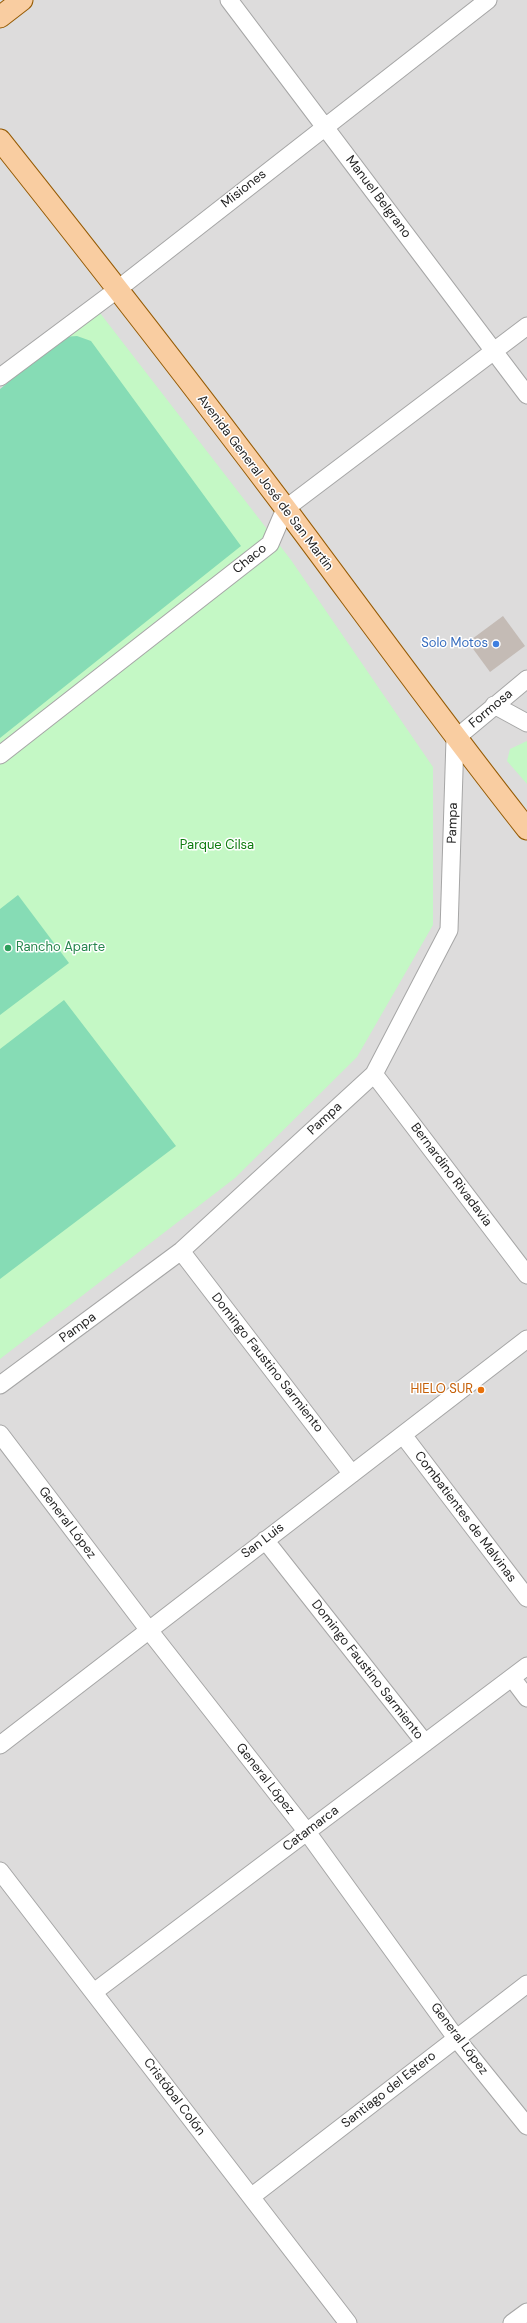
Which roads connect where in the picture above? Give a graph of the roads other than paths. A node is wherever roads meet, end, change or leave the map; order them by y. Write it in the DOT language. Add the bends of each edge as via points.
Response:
graph roads {
  1 [pos="22,0"];
  2 [pos="229,0"];
  3 [pos="488,0"];
  4 [pos="0,17"];
  5 [pos="325,126"];
  6 [pos="0,140"];
  7 [pos="118,288"];
  8 [pos="527,326"];
  9 [pos="494,351"];
  10 [pos="0,377"];
  11 [pos="527,395"];
  12 [pos="285,509"];
  13 [pos="527,679"];
  14 [pos="494,705"];
  15 [pos="527,723"];
  16 [pos="455,739"];
  17 [pos="0,755"];
  18 [pos="527,829"];
  19 [pos="374,1074"];
  20 [pos="181,1252"];
  21 [pos="527,1275"];
  22 [pos="527,1338"];
  23 [pos="0,1385"];
  24 [pos="0,1434"];
  25 [pos="403,1435"];
  26 [pos="352,1474"];
  27 [pos="265,1540"];
  28 [pos="527,1598"];
  29 [pos="148,1629"];
  30 [pos="527,1666"];
  31 [pos="512,1678"];
  32 [pos="527,1698"];
  33 [pos="425,1743"];
  34 [pos="0,1745"];
  35 [pos="307,1832"];
  36 [pos="0,1871"];
  37 [pos="527,1984"];
  38 [pos="94,1992"];
  39 [pos="456,2038"];
  40 [pos="527,2126"];
  41 [pos="251,2197"];
  42 [pos="527,2312"];
  43 [pos="348,2323"];
  44 [pos="512,2323"];
  1 -- 4 [label="main road"];
  2 -- 5 [label="street, Manuel Belgrano"];
  3 -- 5 [label="street, Misiones"];
  5 -- 7 [label="street, Misiones"];
  5 -- 9 [label="street, Manuel Belgrano"];
  6 -- 7 [label="main road, Avenida General José de San Martín"];
  7 -- 10 [label="street, Misiones"];
  7 -- 12 [label="main road, Avenida General José de San Martín"];
  8 -- 9 [label="street, Chaco"];
  9 -- 11 [label="street, Manuel Belgrano"];
  9 -- 12 [label="street, Chaco"];
  12 -- 16 [label="main road, Avenida General José de San Martín"];
  12 -- 17 [label="street, Chaco" via="270,544"];
  13 -- 14 [label="street, Formosa"];
  14 -- 15 [label="street"];
  14 -- 16 [label="street, Formosa"];
  16 -- 18 [label="main road, Avenida General José de San Martín"];
  16 -- 19 [label="street, Pampa" via="449,930"];
  19 -- 20 [label="street, Pampa"];
  19 -- 21 [label="street, Bernardino Rivadavia"];
  20 -- 23 [label="street, Pampa"];
  20 -- 26 [label="street, Domingo Faustino Sarmiento"];
  22 -- 25 [label="street, San Luis"];
  24 -- 29 [label="street, General López"];
  25 -- 26 [label="street, San Luis"];
  25 -- 28 [label="street, Combatientes de Malvinas"];
  26 -- 27 [label="street, San Luis"];
  27 -- 29 [label="street, San Luis"];
  27 -- 33 [label="street, Domingo Faustino Sarmiento"];
  29 -- 34 [label="street, San Luis"];
  29 -- 35 [label="street, General López"];
  30 -- 31 [label="street, Catamarca"];
  31 -- 32 [label="street"];
  31 -- 33 [label="street, Catamarca"];
  33 -- 35 [label="street, Catamarca"];
  35 -- 38 [label="street, Catamarca"];
  35 -- 39 [label="street, General López"];
  36 -- 38 [label="street, Cristóbal Colón"];
  37 -- 39 [label="street, Santiago del Estero"];
  38 -- 41 [label="street, Cristóbal Colón"];
  39 -- 40 [label="street, General López"];
  39 -- 41 [label="street, Santiago del Estero"];
  41 -- 43 [label="street, Cristóbal Colón"];
  42 -- 44 [label="street"];
}
